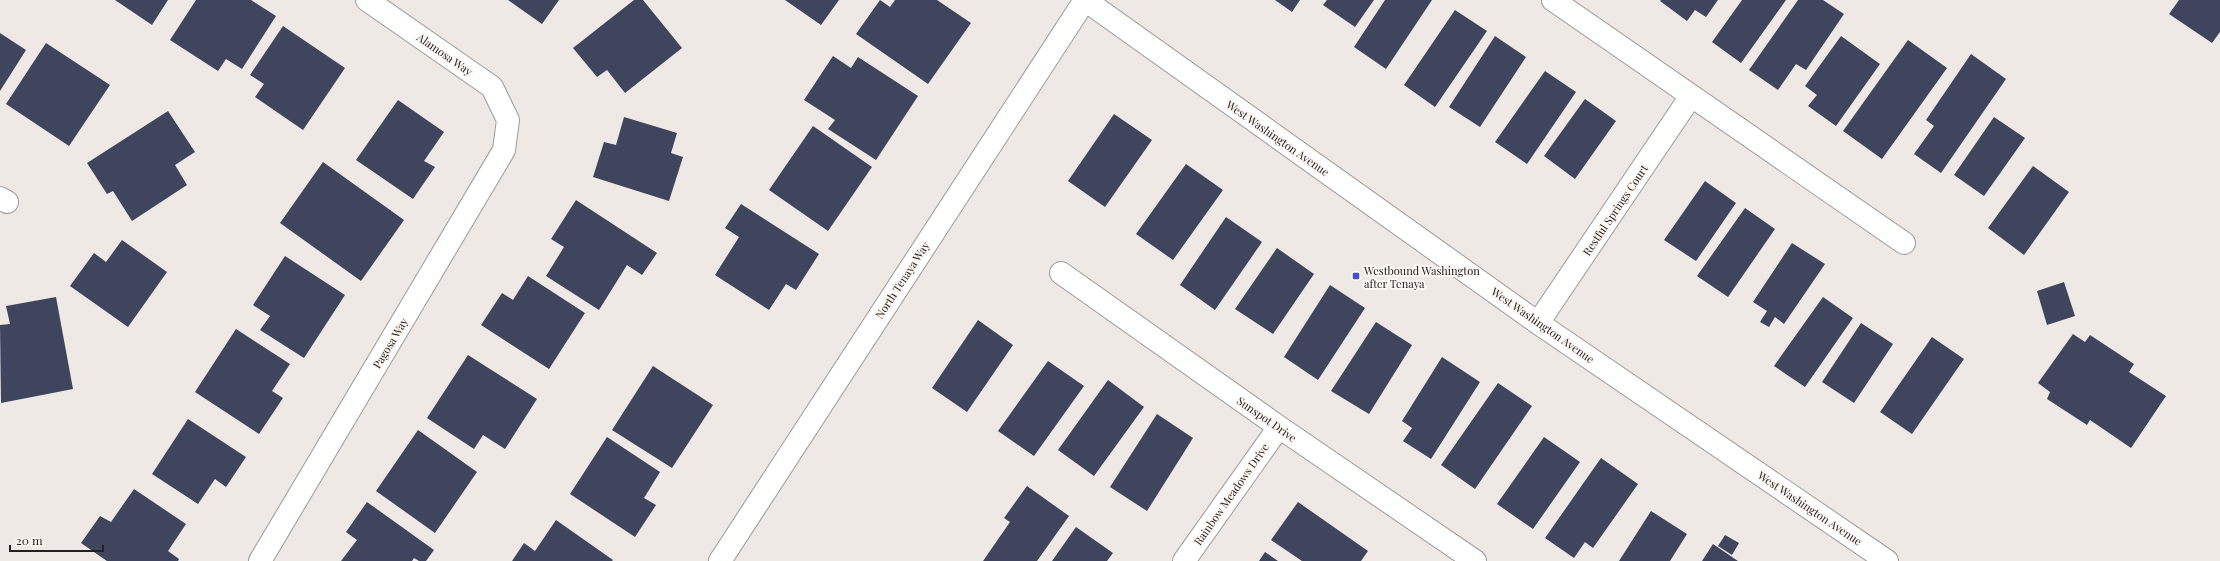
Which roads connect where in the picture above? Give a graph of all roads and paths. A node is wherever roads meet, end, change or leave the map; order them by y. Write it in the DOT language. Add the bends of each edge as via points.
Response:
graph roads {
  1 [pos="367,0"];
  2 [pos="1085,0"];
  3 [pos="1553,0"];
  4 [pos="1691,96"];
  5 [pos="508,120"];
  6 [pos="1904,243"];
  7 [pos="1061,273"];
  8 [pos="1538,323"];
  9 [pos="1279,427"];
  10 [pos="260,561"];
  11 [pos="720,561"];
  12 [pos="1184,561"];
  13 [pos="1475,561"];
  14 [pos="1887,561"];
  1 -- 5 [label="street, Alamosa Way" via="492,86"];
  2 -- 8 [label="street, West Washington Avenue"];
  2 -- 11 [label="street, North Tenaya Way"];
  3 -- 4 [label="street"];
  4 -- 6 [label="street"];
  4 -- 8 [label="street, Restful Springs Court"];
  5 -- 10 [label="street, Pagosa Way" via="504,150"];
  7 -- 9 [label="street, Sunspot Drive"];
  8 -- 14 [label="street, West Washington Avenue"];
  9 -- 12 [label="street, Rainbow Meadows Drive"];
  9 -- 13 [label="street, Sunspot Drive"];
}
